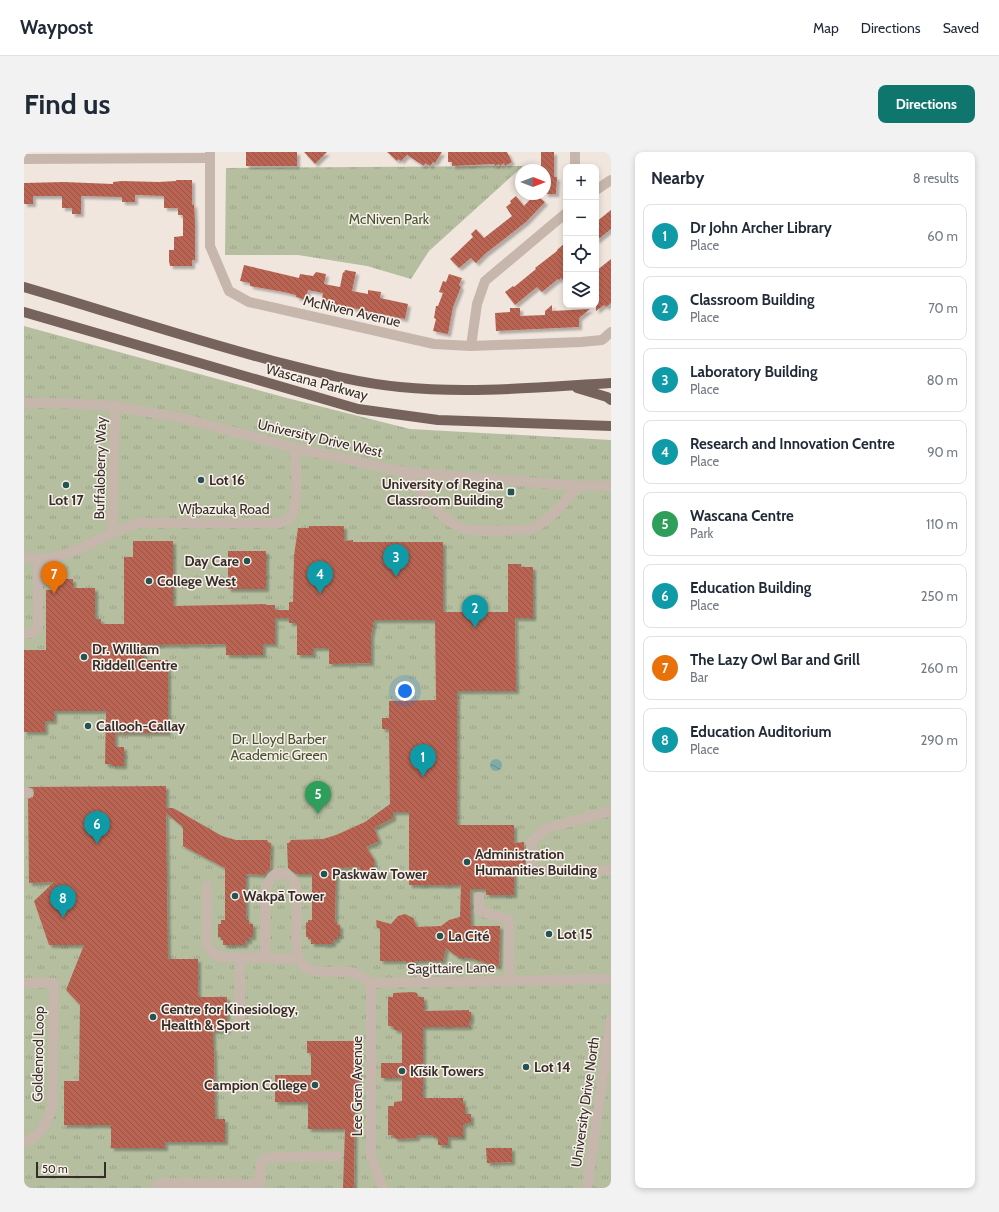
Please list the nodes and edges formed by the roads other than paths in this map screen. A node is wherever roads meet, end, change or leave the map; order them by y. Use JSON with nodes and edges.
{"nodes":[{"id":1,"x":575,"y":152,"type":"edge"},
{"id":2,"x":210,"y":155,"type":"edge"},
{"id":3,"x":24,"y":159,"type":"edge"},
{"id":4,"x":575,"y":164,"type":"edge"},
{"id":5,"x":611,"y":180,"type":"edge"},
{"id":6,"x":599,"y":188,"type":"edge"},
{"id":7,"x":563,"y":216,"type":"edge"},
{"id":8,"x":24,"y":287,"type":"edge"},
{"id":9,"x":24,"y":312,"type":"edge"},
{"id":10,"x":611,"y":332,"type":"edge"},
{"id":11,"x":472,"y":346,"type":"junction"},
{"id":12,"x":611,"y":383,"type":"edge"},
{"id":13,"x":572,"y":386,"type":"junction"},
{"id":14,"x":611,"y":400,"type":"edge"},
{"id":15,"x":24,"y":403,"type":"edge"},
{"id":16,"x":115,"y":406,"type":"junction"},
{"id":17,"x":611,"y":426,"type":"edge"},
{"id":18,"x":295,"y":448,"type":"junction"},
{"id":19,"x":405,"y":472,"type":"junction"},
{"id":20,"x":578,"y":486,"type":"junction"},
{"id":21,"x":611,"y":486,"type":"edge"},
{"id":22,"x":112,"y":533,"type":"junction"},
{"id":23,"x":24,"y":558,"type":"edge"},
{"id":24,"x":38,"y":558,"type":"junction"},
{"id":25,"x":24,"y":634,"type":"edge"},
{"id":26,"x":611,"y":811,"type":"edge"},
{"id":27,"x":611,"y":870,"type":"edge"},
{"id":28,"x":207,"y":886,"type":"dead end"},
{"id":29,"x":479,"y":897,"type":"dead end"},
{"id":30,"x":240,"y":957,"type":"junction"},
{"id":31,"x":264,"y":958,"type":"junction"},
{"id":32,"x":299,"y":959,"type":"junction"},
{"id":33,"x":611,"y":979,"type":"edge"},
{"id":34,"x":509,"y":981,"type":"junction"},
{"id":35,"x":24,"y":983,"type":"edge"},
{"id":36,"x":371,"y":983,"type":"junction"},
{"id":37,"x":240,"y":1020,"type":"dead end"},
{"id":38,"x":611,"y":1020,"type":"edge"},
{"id":39,"x":24,"y":1142,"type":"edge"},
{"id":40,"x":337,"y":1156,"type":"dead end"},
{"id":41,"x":260,"y":1186,"type":"edge"},
{"id":42,"x":382,"y":1187,"type":"dead end"},
{"id":43,"x":155,"y":1188,"type":"edge"},
{"id":44,"x":587,"y":1188,"type":"edge"}],
"edges":[{"from":1,"to":4,"type":"street"},
{"from":2,"to":3,"type":"street"},
{"from":2,"to":11,"type":"street","name":"McNiven Avenue"},
{"from":5,"to":6,"type":"street"},
{"from":7,"to":11,"type":"street"},
{"from":8,"to":13,"type":"main road","name":"Wascana Parkway"},
{"from":9,"to":17,"type":"main road","name":"Wascana Parkway"},
{"from":10,"to":11,"type":"street","name":"McNiven Avenue"},
{"from":12,"to":13,"type":"main road","name":"Wascana Parkway"},
{"from":13,"to":14,"type":"main road"},
{"from":15,"to":16,"type":"street","name":"University Drive West"},
{"from":16,"to":18,"type":"street","name":"University Drive West"},
{"from":16,"to":22,"type":"street","name":"Buffaloberry Way"},
{"from":18,"to":19,"type":"street","name":"University Drive West"},
{"from":18,"to":22,"type":"street","name":"Wį́bazuką Road"},
{"from":19,"to":20,"type":"street","name":"University Drive West"},
{"from":19,"to":20,"type":"street"},
{"from":20,"to":21,"type":"street","name":"University Drive West"},
{"from":22,"to":24,"type":"street","name":"Buffaloberry Way"},
{"from":23,"to":24,"type":"street","name":"Buffaloberry Way"},
{"from":24,"to":25,"type":"street"},
{"from":26,"to":27,"type":"street"},
{"from":28,"to":30,"type":"street"},
{"from":29,"to":34,"type":"street"},
{"from":30,"to":31,"type":"street"},
{"from":30,"to":37,"type":"street"},
{"from":31,"to":32,"type":"street"},
{"from":31,"to":32,"type":"street"},
{"from":32,"to":36,"type":"street"},
{"from":33,"to":34,"type":"street","name":"Sagittaire Lane"},
{"from":34,"to":36,"type":"street","name":"Sagittaire Lane"},
{"from":35,"to":39,"type":"street","name":"Goldenrod Loop"},
{"from":36,"to":42,"type":"street","name":"Lee Gren Avenue"},
{"from":38,"to":44,"type":"street","name":"University Drive North"},
{"from":40,"to":41,"type":"street"},
{"from":41,"to":43,"type":"street"}]}
